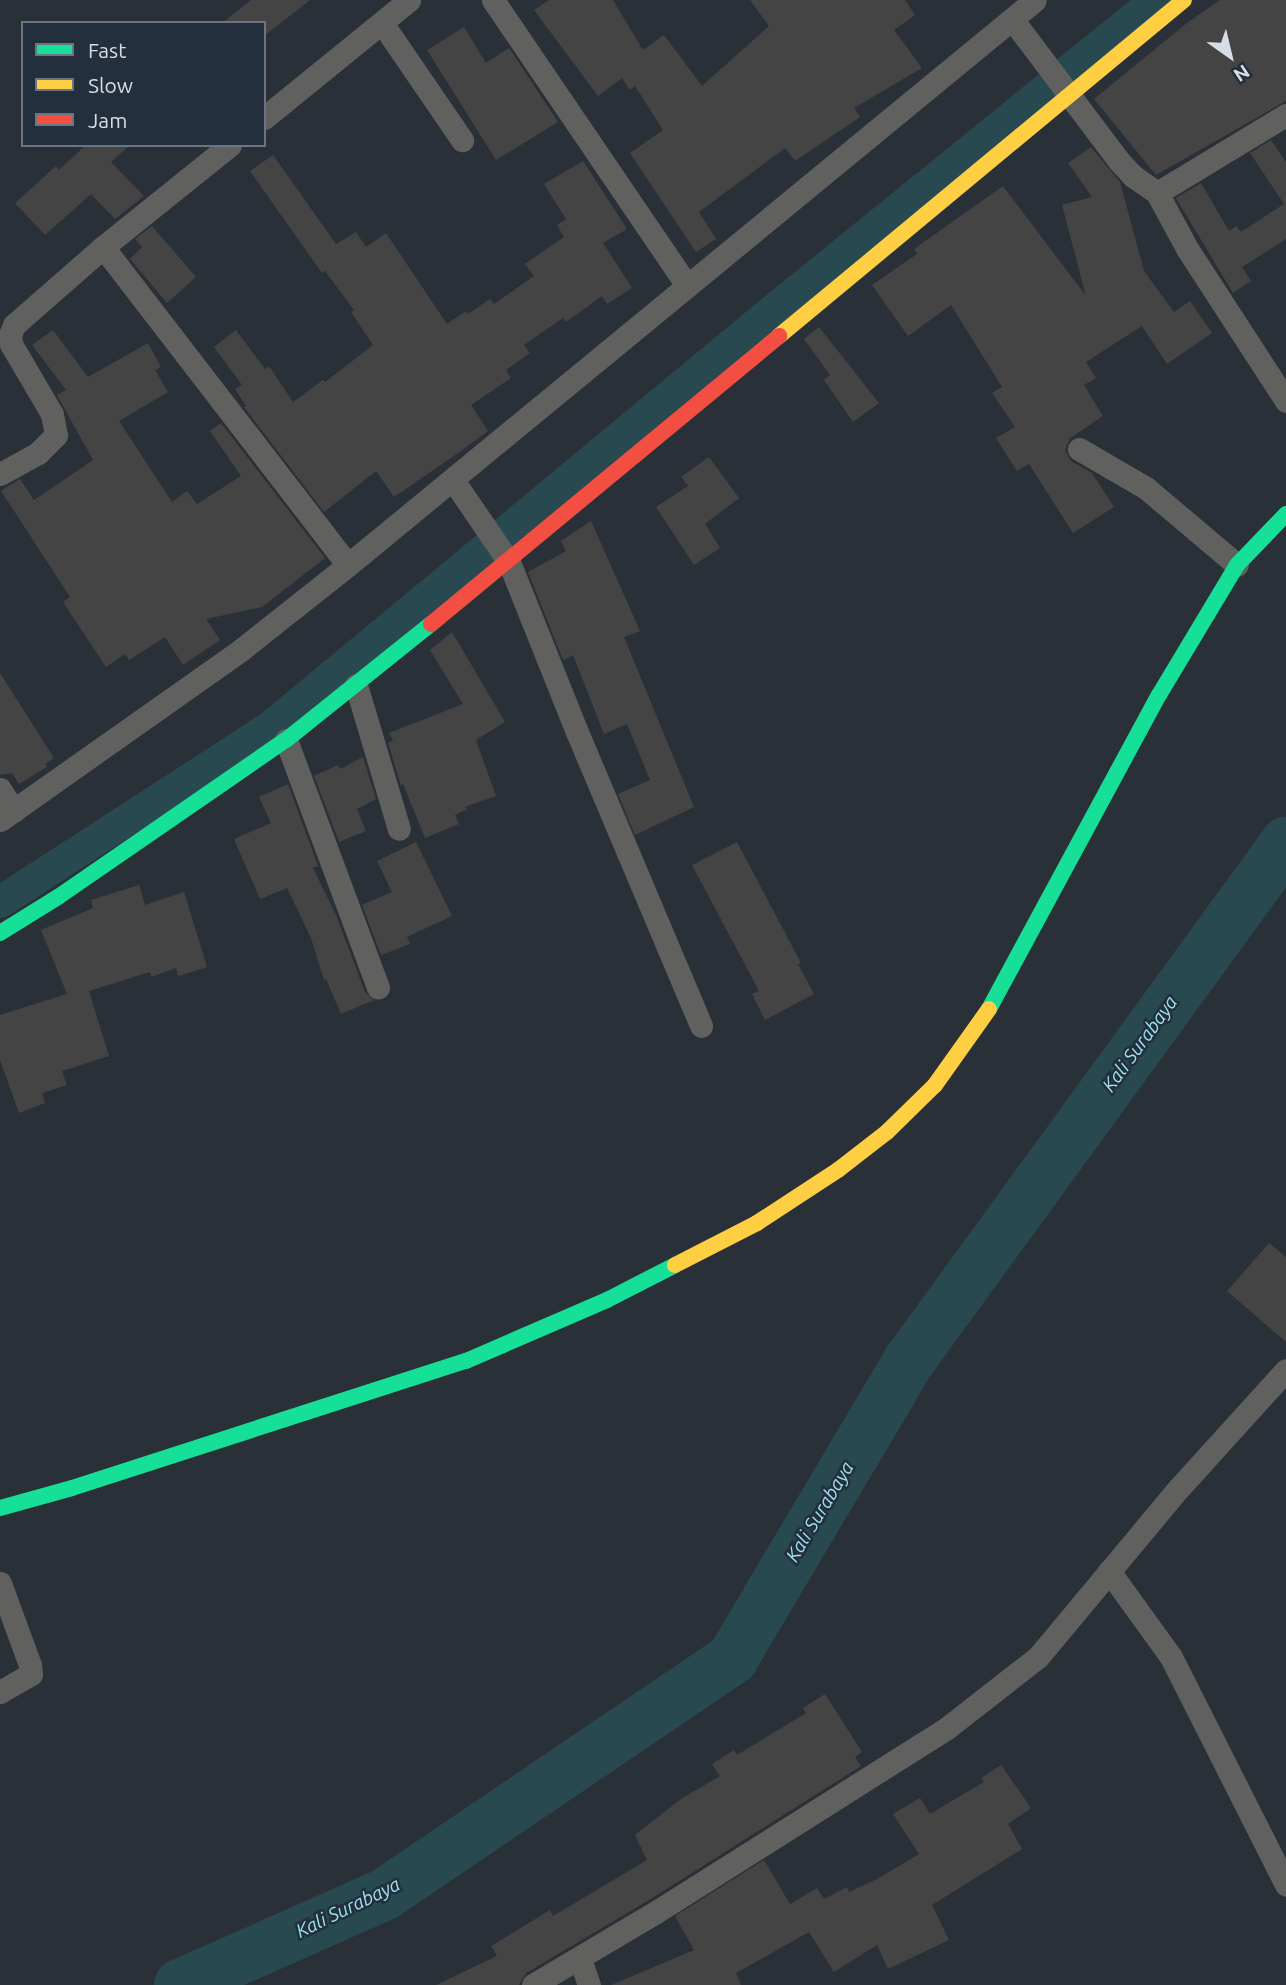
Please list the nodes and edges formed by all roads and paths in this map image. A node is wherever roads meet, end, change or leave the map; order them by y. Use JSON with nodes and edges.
{"nodes":[{"id":1,"x":409,"y":0,"type":"edge"},
{"id":2,"x":493,"y":0,"type":"edge"},
{"id":3,"x":1035,"y":0,"type":"edge"},
{"id":4,"x":1184,"y":0,"type":"edge"},
{"id":5,"x":382,"y":23,"type":"junction"},
{"id":6,"x":1018,"y":29,"type":"junction"},
{"id":7,"x":1065,"y":92,"type":"junction"},
{"id":8,"x":1286,"y":115,"type":"edge"},
{"id":9,"x":266,"y":116,"type":"edge"},
{"id":10,"x":462,"y":140,"type":"dead end"},
{"id":11,"x":228,"y":147,"type":"edge"},
{"id":12,"x":1157,"y":193,"type":"junction"},
{"id":13,"x":103,"y":247,"type":"junction"},
{"id":14,"x":687,"y":285,"type":"junction"},
{"id":15,"x":1286,"y":401,"type":"edge"},
{"id":16,"x":1079,"y":449,"type":"dead end"},
{"id":17,"x":0,"y":474,"type":"edge"},
{"id":18,"x":458,"y":488,"type":"junction"},
{"id":19,"x":1286,"y":514,"type":"edge"},
{"id":20,"x":506,"y":556,"type":"junction"},
{"id":21,"x":348,"y":565,"type":"junction"},
{"id":22,"x":1237,"y":565,"type":"junction"},
{"id":23,"x":356,"y":685,"type":"junction"},
{"id":24,"x":286,"y":740,"type":"junction"},
{"id":25,"x":0,"y":789,"type":"edge"},
{"id":26,"x":7,"y":816,"type":"edge"},
{"id":27,"x":399,"y":829,"type":"dead end"},
{"id":28,"x":0,"y":933,"type":"edge"},
{"id":29,"x":378,"y":987,"type":"dead end"},
{"id":30,"x":701,"y":1026,"type":"dead end"},
{"id":31,"x":1286,"y":1370,"type":"edge"},
{"id":32,"x":0,"y":1508,"type":"edge"},
{"id":33,"x":1109,"y":1570,"type":"junction"},
{"id":34,"x":0,"y":1583,"type":"edge"},
{"id":35,"x":0,"y":1692,"type":"edge"},
{"id":36,"x":1286,"y":1885,"type":"edge"},
{"id":37,"x":580,"y":1959,"type":"junction"},
{"id":38,"x":533,"y":1985,"type":"edge"},
{"id":39,"x":589,"y":1985,"type":"edge"}],
"edges":[{"from":1,"to":5,"type":"street"},
{"from":2,"to":14,"type":"street"},
{"from":3,"to":6,"type":"street"},
{"from":4,"to":7,"type":"street"},
{"from":5,"to":9,"type":"street"},
{"from":5,"to":10,"type":"street"},
{"from":6,"to":7,"type":"street"},
{"from":6,"to":14,"type":"street"},
{"from":7,"to":12,"type":"street"},
{"from":7,"to":20,"type":"street"},
{"from":8,"to":12,"type":"street"},
{"from":11,"to":13,"type":"street"},
{"from":12,"to":15,"type":"street"},
{"from":13,"to":17,"type":"street"},
{"from":13,"to":21,"type":"street"},
{"from":14,"to":18,"type":"street"},
{"from":16,"to":22,"type":"street"},
{"from":18,"to":20,"type":"street"},
{"from":18,"to":21,"type":"street"},
{"from":19,"to":22,"type":"street"},
{"from":20,"to":23,"type":"street"},
{"from":20,"to":30,"type":"street"},
{"from":21,"to":26,"type":"street"},
{"from":22,"to":32,"type":"street"},
{"from":23,"to":24,"type":"street"},
{"from":23,"to":27,"type":"street"},
{"from":24,"to":28,"type":"street"},
{"from":24,"to":29,"type":"street"},
{"from":25,"to":26,"type":"street"},
{"from":31,"to":33,"type":"street"},
{"from":33,"to":36,"type":"street"},
{"from":33,"to":37,"type":"street"},
{"from":34,"to":35,"type":"street"},
{"from":37,"to":38,"type":"street"},
{"from":37,"to":39,"type":"street"}]}
